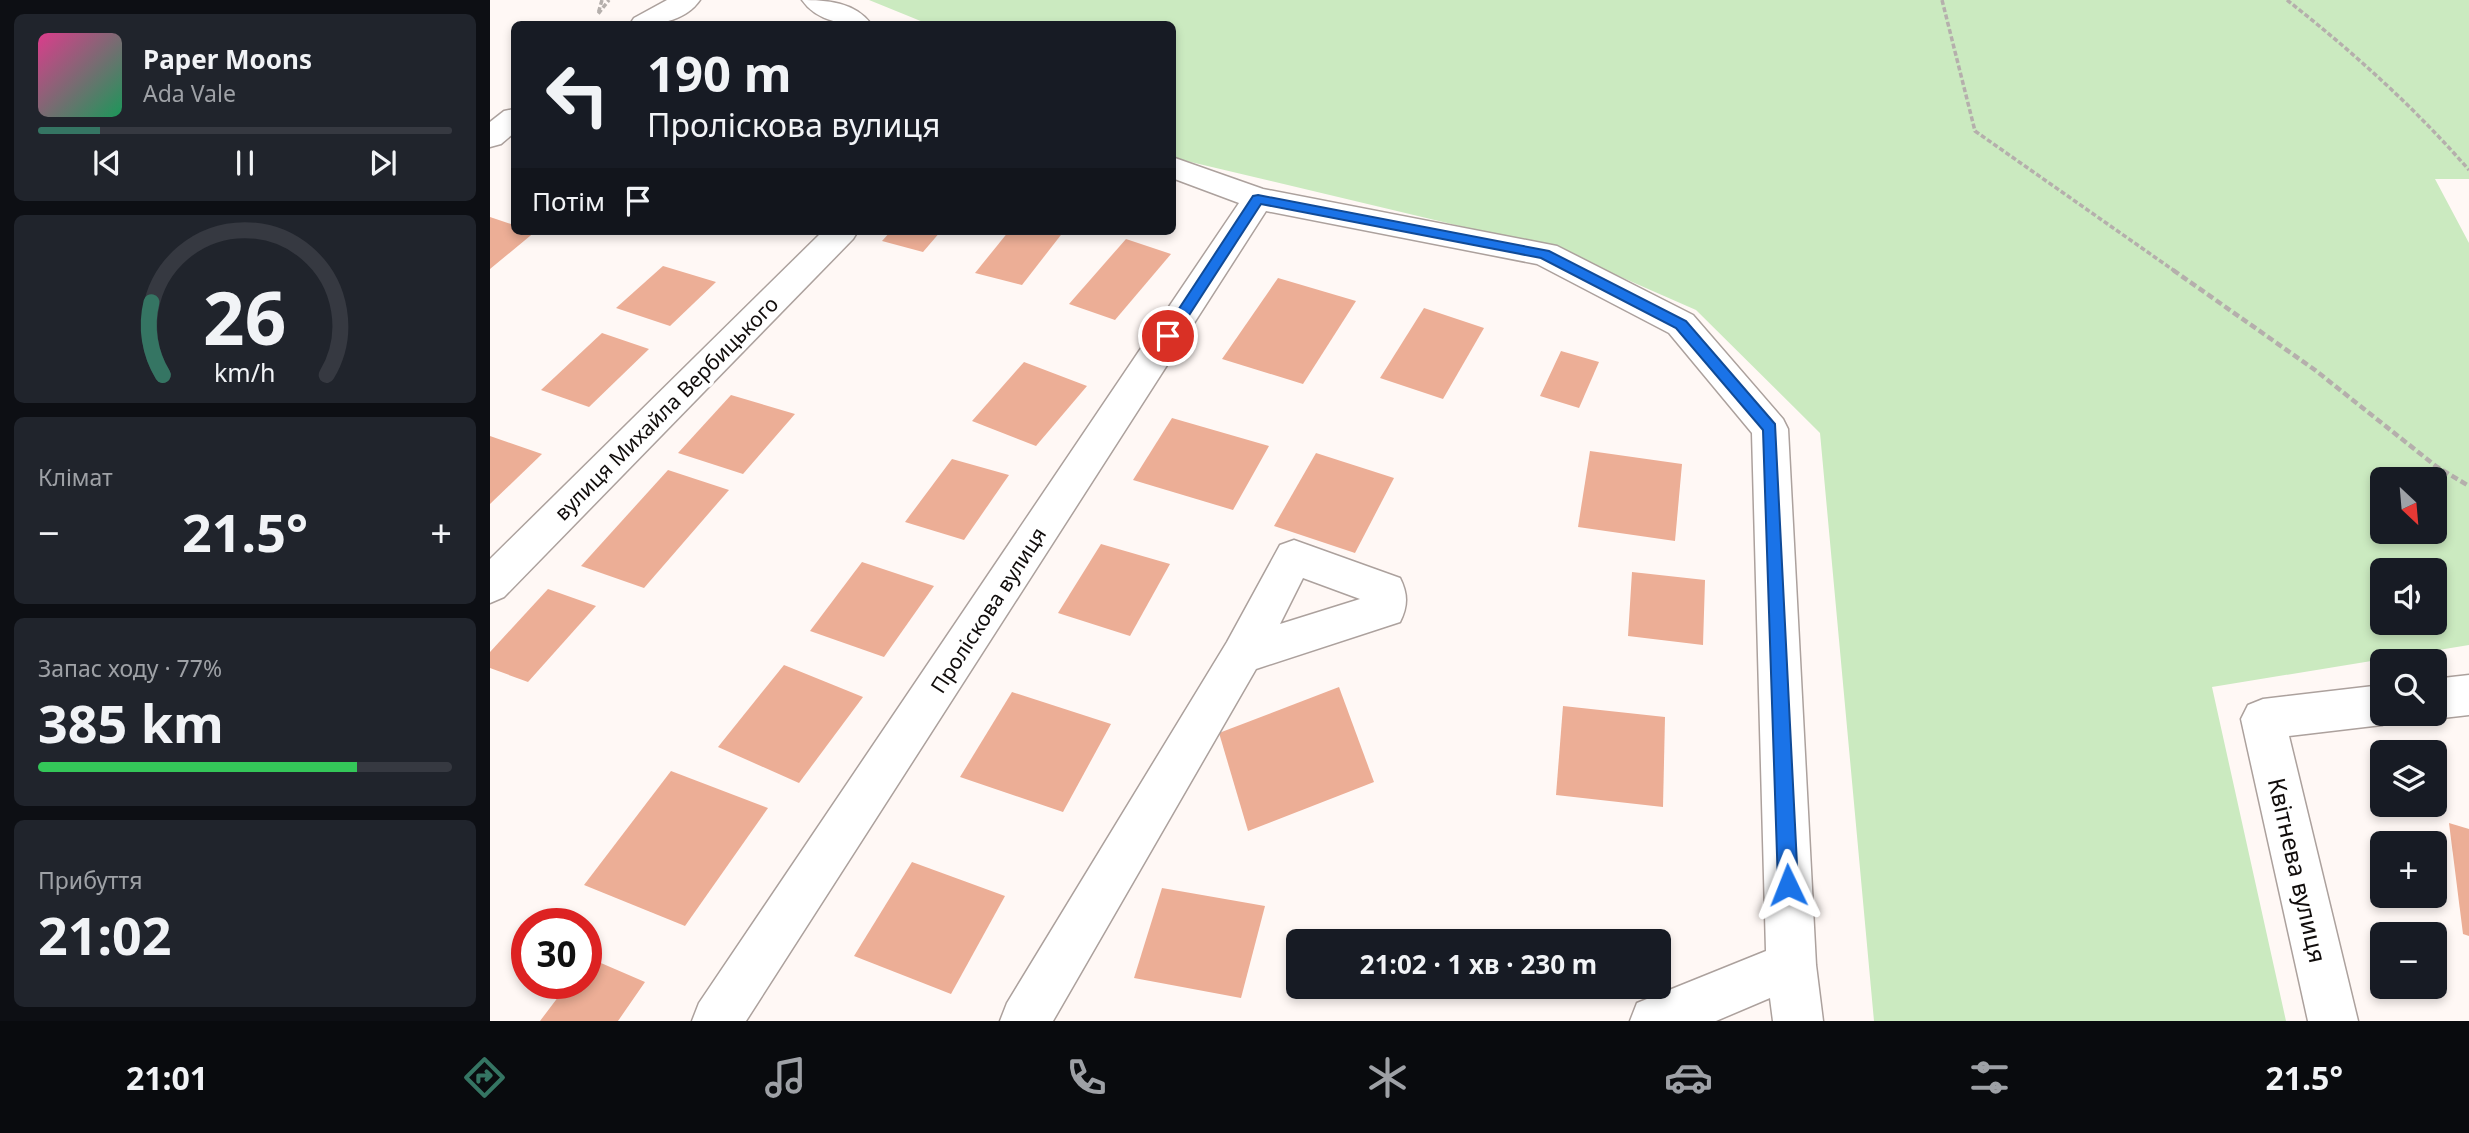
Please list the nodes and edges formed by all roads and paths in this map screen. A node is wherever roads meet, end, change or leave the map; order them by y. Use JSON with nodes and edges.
{"nodes":[{"id":1,"x":602,"y":0,"type":"edge"},
{"id":2,"x":610,"y":0,"type":"edge"},
{"id":3,"x":687,"y":0,"type":"edge"},
{"id":4,"x":815,"y":0,"type":"edge"},
{"id":5,"x":1942,"y":0,"type":"edge"},
{"id":6,"x":2287,"y":0,"type":"edge"},
{"id":7,"x":648,"y":21,"type":"edge"},
{"id":8,"x":852,"y":21,"type":"edge"},
{"id":9,"x":511,"y":120,"type":"edge"},
{"id":10,"x":490,"y":137,"type":"edge"},
{"id":11,"x":1176,"y":168,"type":"edge"},
{"id":12,"x":2469,"y":170,"type":"edge"},
{"id":13,"x":1258,"y":199,"type":"junction"},
{"id":14,"x":838,"y":235,"type":"edge"},
{"id":15,"x":2469,"y":486,"type":"edge"},
{"id":16,"x":490,"y":585,"type":"edge"},
{"id":17,"x":1242,"y":655,"type":"dead end"},
{"id":18,"x":2469,"y":695,"type":"edge"},
{"id":19,"x":2447,"y":698,"type":"edge"},
{"id":20,"x":2370,"y":706,"type":"edge"},
{"id":21,"x":1791,"y":965,"type":"junction"},
{"id":22,"x":717,"y":1021,"type":"edge"},
{"id":23,"x":1025,"y":1021,"type":"edge"},
{"id":24,"x":1655,"y":1021,"type":"edge"},
{"id":25,"x":1798,"y":1021,"type":"edge"},
{"id":26,"x":2333,"y":1021,"type":"edge"}],
"edges":[{"from":1,"to":2,"type":"path"},
{"from":3,"to":7,"type":"street"},
{"from":4,"to":8,"type":"street"},
{"from":5,"to":15,"type":"path"},
{"from":6,"to":12,"type":"path"},
{"from":9,"to":10,"type":"street"},
{"from":11,"to":13,"type":"street"},
{"from":13,"to":21,"type":"street"},
{"from":13,"to":22,"type":"street","name":"Проліскова вулиця"},
{"from":14,"to":16,"type":"street","name":"вулиця Михайла Вербицького"},
{"from":17,"to":23,"type":"street"},
{"from":18,"to":19,"type":"street"},
{"from":20,"to":26,"type":"street","name":"Квітнева вулиця"},
{"from":21,"to":24,"type":"street"},
{"from":21,"to":25,"type":"street"}]}
